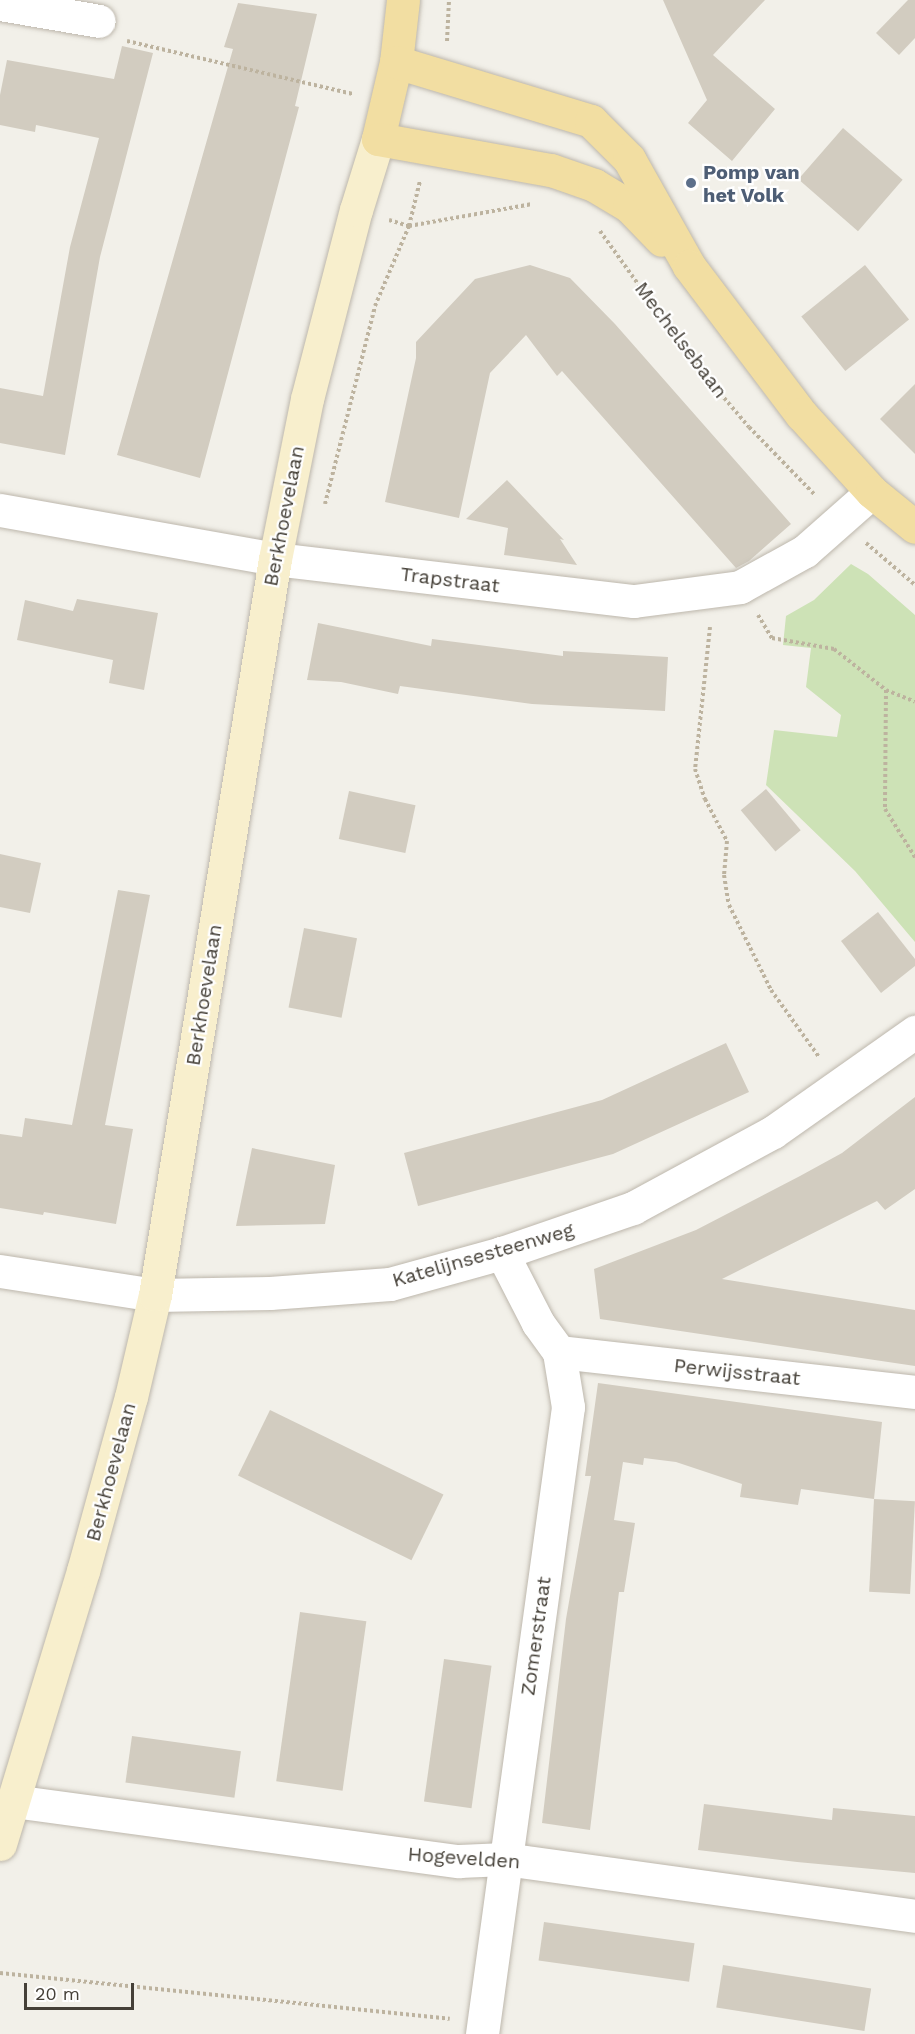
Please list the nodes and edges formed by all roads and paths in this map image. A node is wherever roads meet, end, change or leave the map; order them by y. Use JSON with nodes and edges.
{"nodes":[{"id":1,"x":403,"y":0,"type":"edge"},
{"id":2,"x":0,"y":4,"type":"edge"},
{"id":3,"x":99,"y":21,"type":"joint"},
{"id":4,"x":396,"y":62,"type":"junction"},
{"id":5,"x":353,"y":94,"type":"dead end"},
{"id":6,"x":378,"y":139,"type":"junction"},
{"id":7,"x":534,"y":204,"type":"dead end"},
{"id":8,"x":596,"y":225,"type":"dead end"},
{"id":9,"x":689,"y":266,"type":"junction"},
{"id":10,"x":872,"y":492,"type":"junction"},
{"id":11,"x":324,"y":507,"type":"dead end"},
{"id":12,"x":0,"y":510,"type":"edge"},
{"id":13,"x":840,"y":520,"type":"junction"},
{"id":14,"x":915,"y":526,"type":"edge"},
{"id":15,"x":274,"y":559,"type":"junction"},
{"id":16,"x":915,"y":585,"type":"edge"},
{"id":17,"x":727,"y":589,"type":"junction"},
{"id":18,"x":886,"y":690,"type":"junction"},
{"id":19,"x":915,"y":702,"type":"edge"},
{"id":20,"x":915,"y":857,"type":"edge"},
{"id":21,"x":915,"y":1032,"type":"edge"},
{"id":22,"x":841,"y":1087,"type":"junction"},
{"id":23,"x":502,"y":1253,"type":"junction"},
{"id":24,"x":0,"y":1271,"type":"edge"},
{"id":25,"x":155,"y":1295,"type":"junction"},
{"id":26,"x":559,"y":1352,"type":"junction"},
{"id":27,"x":915,"y":1392,"type":"edge"},
{"id":28,"x":12,"y":1801,"type":"junction"},
{"id":29,"x":0,"y":1844,"type":"edge"},
{"id":30,"x":505,"y":1859,"type":"junction"},
{"id":31,"x":915,"y":1916,"type":"edge"},
{"id":32,"x":0,"y":1973,"type":"edge"},
{"id":33,"x":483,"y":2028,"type":"edge"}],
"edges":[{"from":1,"to":4,"type":"main road"},
{"from":2,"to":3,"type":"street"},
{"from":3,"to":5,"type":"path"},
{"from":4,"to":6,"type":"main road"},
{"from":4,"to":9,"type":"main road"},
{"from":6,"to":9,"type":"main road"},
{"from":6,"to":15,"type":"main road","name":"Berkhoevelaan"},
{"from":7,"to":11,"type":"path"},
{"from":8,"to":13,"type":"path","name":"Mechelsebaan"},
{"from":9,"to":10,"type":"main road"},
{"from":10,"to":13,"type":"street","name":"Trapstraat"},
{"from":10,"to":14,"type":"main road"},
{"from":12,"to":15,"type":"street","name":"Trapstraat"},
{"from":13,"to":16,"type":"path","name":"Mechelsebaan"},
{"from":13,"to":17,"type":"street","name":"Trapstraat"},
{"from":15,"to":17,"type":"street","name":"Trapstraat"},
{"from":15,"to":25,"type":"main road","name":"Berkhoevelaan"},
{"from":17,"to":18,"type":"path"},
{"from":17,"to":22,"type":"path"},
{"from":18,"to":19,"type":"path"},
{"from":18,"to":20,"type":"path"},
{"from":21,"to":22,"type":"street","name":"Katelijnsesteenweg"},
{"from":22,"to":23,"type":"street","name":"Katelijnsesteenweg"},
{"from":23,"to":25,"type":"street","name":"Katelijnsesteenweg"},
{"from":23,"to":26,"type":"street","name":"Zomerstraat"},
{"from":24,"to":25,"type":"street","name":"Katelijnsesteenweg"},
{"from":25,"to":28,"type":"main road","name":"Berkhoevelaan"},
{"from":26,"to":27,"type":"street","name":"Perwijsstraat"},
{"from":26,"to":30,"type":"street","name":"Zomerstraat"},
{"from":28,"to":29,"type":"main road","name":"Berkhoevelaan"},
{"from":28,"to":30,"type":"street","name":"Hogevelden"},
{"from":30,"to":31,"type":"street","name":"Hogevelden"},
{"from":30,"to":33,"type":"street","name":"Zomerstraat"},
{"from":32,"to":33,"type":"path"}]}
